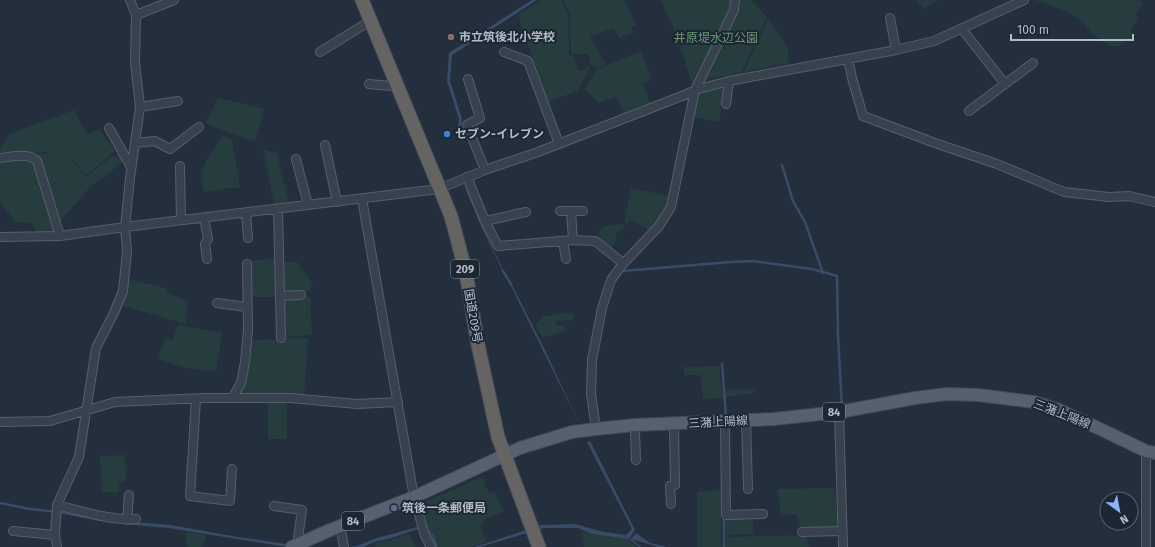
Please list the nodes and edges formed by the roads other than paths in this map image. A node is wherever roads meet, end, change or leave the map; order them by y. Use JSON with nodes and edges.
{"nodes":[{"id":1,"x":130,"y":0,"type":"edge"},
{"id":2,"x":174,"y":0,"type":"edge"},
{"id":3,"x":362,"y":0,"type":"edge"},
{"id":4,"x":735,"y":0,"type":"edge"},
{"id":5,"x":1024,"y":0,"type":"edge"},
{"id":6,"x":1010,"y":3,"type":"edge"},
{"id":7,"x":136,"y":15,"type":"junction"},
{"id":8,"x":890,"y":18,"type":"dead end"},
{"id":9,"x":370,"y":21,"type":"junction"},
{"id":10,"x":962,"y":29,"type":"junction"},
{"id":11,"x":896,"y":50,"type":"junction"},
{"id":12,"x":320,"y":52,"type":"dead end"},
{"id":13,"x":504,"y":52,"type":"dead end"},
{"id":14,"x":848,"y":59,"type":"junction"},
{"id":15,"x":1033,"y":63,"type":"dead end"},
{"id":16,"x":468,"y":79,"type":"dead end"},
{"id":17,"x":729,"y":81,"type":"junction"},
{"id":18,"x":369,"y":84,"type":"dead end"},
{"id":19,"x":1005,"y":84,"type":"junction"},
{"id":20,"x":391,"y":86,"type":"dead end"},
{"id":21,"x":695,"y":90,"type":"junction"},
{"id":22,"x":178,"y":101,"type":"dead end"},
{"id":23,"x":726,"y":104,"type":"dead end"},
{"id":24,"x":140,"y":107,"type":"junction"},
{"id":25,"x":969,"y":111,"type":"dead end"},
{"id":26,"x":199,"y":127,"type":"dead end"},
{"id":27,"x":109,"y":128,"type":"dead end"},
{"id":28,"x":135,"y":143,"type":"junction"},
{"id":29,"x":558,"y":144,"type":"junction"},
{"id":30,"x":325,"y":145,"type":"dead end"},
{"id":31,"x":0,"y":158,"type":"edge"},
{"id":32,"x":296,"y":159,"type":"dead end"},
{"id":33,"x":180,"y":166,"type":"dead end"},
{"id":34,"x":131,"y":167,"type":"junction"},
{"id":35,"x":485,"y":170,"type":"junction"},
{"id":36,"x":467,"y":178,"type":"junction"},
{"id":37,"x":439,"y":189,"type":"junction"},
{"id":38,"x":362,"y":199,"type":"junction"},
{"id":39,"x":337,"y":202,"type":"junction"},
{"id":40,"x":1155,"y":202,"type":"edge"},
{"id":41,"x":308,"y":205,"type":"junction"},
{"id":42,"x":278,"y":209,"type":"junction"},
{"id":43,"x":560,"y":211,"type":"dead end"},
{"id":44,"x":571,"y":211,"type":"junction"},
{"id":45,"x":583,"y":211,"type":"dead end"},
{"id":46,"x":246,"y":212,"type":"junction"},
{"id":47,"x":526,"y":212,"type":"dead end"},
{"id":48,"x":204,"y":218,"type":"junction"},
{"id":49,"x":181,"y":220,"type":"junction"},
{"id":50,"x":484,"y":221,"type":"junction"},
{"id":51,"x":125,"y":227,"type":"junction"},
{"id":52,"x":60,"y":236,"type":"junction"},
{"id":53,"x":0,"y":237,"type":"edge"},
{"id":54,"x":248,"y":238,"type":"dead end"},
{"id":55,"x":573,"y":240,"type":"junction"},
{"id":56,"x":563,"y":241,"type":"junction"},
{"id":57,"x":207,"y":259,"type":"dead end"},
{"id":58,"x":566,"y":259,"type":"dead end"},
{"id":59,"x":623,"y":263,"type":"junction"},
{"id":60,"x":247,"y":264,"type":"dead end"},
{"id":61,"x":301,"y":295,"type":"dead end"},
{"id":62,"x":280,"y":296,"type":"junction"},
{"id":63,"x":217,"y":303,"type":"dead end"},
{"id":64,"x":247,"y":307,"type":"junction"},
{"id":65,"x":281,"y":338,"type":"dead end"},
{"id":66,"x":232,"y":398,"type":"junction"},
{"id":67,"x":196,"y":399,"type":"junction"},
{"id":68,"x":398,"y":402,"type":"junction"},
{"id":69,"x":86,"y":410,"type":"junction"},
{"id":70,"x":839,"y":412,"type":"junction"},
{"id":71,"x":746,"y":420,"type":"junction"},
{"id":72,"x":0,"y":422,"type":"edge"},
{"id":73,"x":725,"y":422,"type":"junction"},
{"id":74,"x":674,"y":424,"type":"junction"},
{"id":75,"x":596,"y":429,"type":"junction"},
{"id":76,"x":635,"y":432,"type":"dead end"},
{"id":77,"x":1150,"y":452,"type":"edge"},
{"id":78,"x":505,"y":455,"type":"junction"},
{"id":79,"x":636,"y":460,"type":"dead end"},
{"id":80,"x":232,"y":469,"type":"dead end"},
{"id":81,"x":748,"y":489,"type":"dead end"},
{"id":82,"x":129,"y":495,"type":"dead end"},
{"id":83,"x":414,"y":497,"type":"junction"},
{"id":84,"x":671,"y":504,"type":"dead end"},
{"id":85,"x":57,"y":505,"type":"junction"},
{"id":86,"x":274,"y":506,"type":"dead end"},
{"id":87,"x":763,"y":514,"type":"dead end"},
{"id":88,"x":136,"y":519,"type":"dead end"},
{"id":89,"x":127,"y":520,"type":"junction"},
{"id":90,"x":340,"y":526,"type":"junction"},
{"id":91,"x":842,"y":530,"type":"junction"},
{"id":92,"x":13,"y":531,"type":"dead end"},
{"id":93,"x":802,"y":532,"type":"dead end"},
{"id":94,"x":55,"y":535,"type":"junction"},
{"id":95,"x":295,"y":546,"type":"edge"},
{"id":96,"x":57,"y":547,"type":"edge"},
{"id":97,"x":344,"y":547,"type":"edge"},
{"id":98,"x":431,"y":547,"type":"edge"},
{"id":99,"x":539,"y":547,"type":"edge"},
{"id":100,"x":843,"y":547,"type":"edge"},
{"id":101,"x":1146,"y":547,"type":"edge"}],
"edges":[{"from":1,"to":7,"type":"street"},
{"from":2,"to":7,"type":"street"},
{"from":3,"to":9,"type":"highway","name":"国道209号","number":"209"},
{"from":4,"to":21,"type":"street"},
{"from":5,"to":6,"type":"street"},
{"from":6,"to":10,"type":"street"},
{"from":7,"to":24,"type":"street"},
{"from":8,"to":11,"type":"street"},
{"from":9,"to":12,"type":"street"},
{"from":9,"to":37,"type":"highway","name":"国道209号","number":"209"},
{"from":10,"to":11,"type":"street"},
{"from":10,"to":19,"type":"street"},
{"from":11,"to":14,"type":"street"},
{"from":13,"to":29,"type":"street"},
{"from":14,"to":17,"type":"street"},
{"from":14,"to":40,"type":"street"},
{"from":15,"to":19,"type":"street"},
{"from":16,"to":35,"type":"street"},
{"from":17,"to":21,"type":"street"},
{"from":17,"to":23,"type":"street"},
{"from":18,"to":20,"type":"street"},
{"from":19,"to":25,"type":"street"},
{"from":21,"to":29,"type":"street"},
{"from":21,"to":59,"type":"street"},
{"from":22,"to":24,"type":"street"},
{"from":24,"to":28,"type":"street"},
{"from":26,"to":28,"type":"street"},
{"from":27,"to":34,"type":"street"},
{"from":28,"to":34,"type":"street"},
{"from":29,"to":35,"type":"street"},
{"from":30,"to":39,"type":"street"},
{"from":31,"to":52,"type":"street"},
{"from":32,"to":41,"type":"street"},
{"from":33,"to":49,"type":"street"},
{"from":34,"to":51,"type":"street"},
{"from":35,"to":36,"type":"street"},
{"from":36,"to":37,"type":"street"},
{"from":36,"to":50,"type":"street"},
{"from":37,"to":38,"type":"street"},
{"from":37,"to":78,"type":"highway","name":"国道209号","number":"209"},
{"from":38,"to":39,"type":"street"},
{"from":38,"to":68,"type":"street"},
{"from":39,"to":41,"type":"street"},
{"from":41,"to":42,"type":"street"},
{"from":42,"to":46,"type":"street"},
{"from":42,"to":62,"type":"street"},
{"from":43,"to":44,"type":"street"},
{"from":44,"to":45,"type":"street"},
{"from":44,"to":55,"type":"street"},
{"from":46,"to":48,"type":"street"},
{"from":46,"to":54,"type":"street"},
{"from":47,"to":50,"type":"street"},
{"from":48,"to":49,"type":"street"},
{"from":48,"to":57,"type":"street"},
{"from":49,"to":51,"type":"street"},
{"from":50,"to":56,"type":"street"},
{"from":51,"to":52,"type":"street"},
{"from":51,"to":69,"type":"street"},
{"from":52,"to":53,"type":"street"},
{"from":55,"to":56,"type":"street"},
{"from":55,"to":59,"type":"street"},
{"from":56,"to":58,"type":"street"},
{"from":59,"to":75,"type":"street"},
{"from":60,"to":64,"type":"street"},
{"from":61,"to":62,"type":"street"},
{"from":62,"to":65,"type":"street"},
{"from":63,"to":64,"type":"street"},
{"from":64,"to":66,"type":"street"},
{"from":66,"to":67,"type":"street"},
{"from":66,"to":68,"type":"street"},
{"from":67,"to":69,"type":"street"},
{"from":67,"to":80,"type":"street"},
{"from":68,"to":83,"type":"street"},
{"from":69,"to":72,"type":"street"},
{"from":69,"to":85,"type":"street"},
{"from":70,"to":71,"type":"main road","name":"三潴上陽線","number":"84"},
{"from":70,"to":77,"type":"main road","name":"三潴上陽線","number":"84"},
{"from":70,"to":91,"type":"street"},
{"from":71,"to":73,"type":"main road","name":"三潴上陽線","number":"84"},
{"from":71,"to":81,"type":"street"},
{"from":73,"to":74,"type":"main road","name":"三潴上陽線","number":"84"},
{"from":73,"to":87,"type":"street"},
{"from":74,"to":75,"type":"main road","name":"三潴上陽線","number":"84"},
{"from":74,"to":84,"type":"street"},
{"from":75,"to":78,"type":"main road","name":"三潴上陽線","number":"84"},
{"from":76,"to":79,"type":"street"},
{"from":77,"to":101,"type":"street"},
{"from":78,"to":83,"type":"main road","name":"三潴上陽線","number":"84"},
{"from":78,"to":99,"type":"highway","name":"国道209号","number":"209"},
{"from":82,"to":89,"type":"street"},
{"from":83,"to":90,"type":"main road","name":"三潴上陽線","number":"84"},
{"from":83,"to":98,"type":"street"},
{"from":85,"to":89,"type":"street"},
{"from":85,"to":94,"type":"street"},
{"from":86,"to":95,"type":"street"},
{"from":88,"to":89,"type":"street"},
{"from":90,"to":95,"type":"main road","name":"三潴上陽線","number":"84"},
{"from":90,"to":97,"type":"street"},
{"from":91,"to":93,"type":"street"},
{"from":91,"to":100,"type":"street"},
{"from":92,"to":94,"type":"street"},
{"from":94,"to":96,"type":"street"}]}
